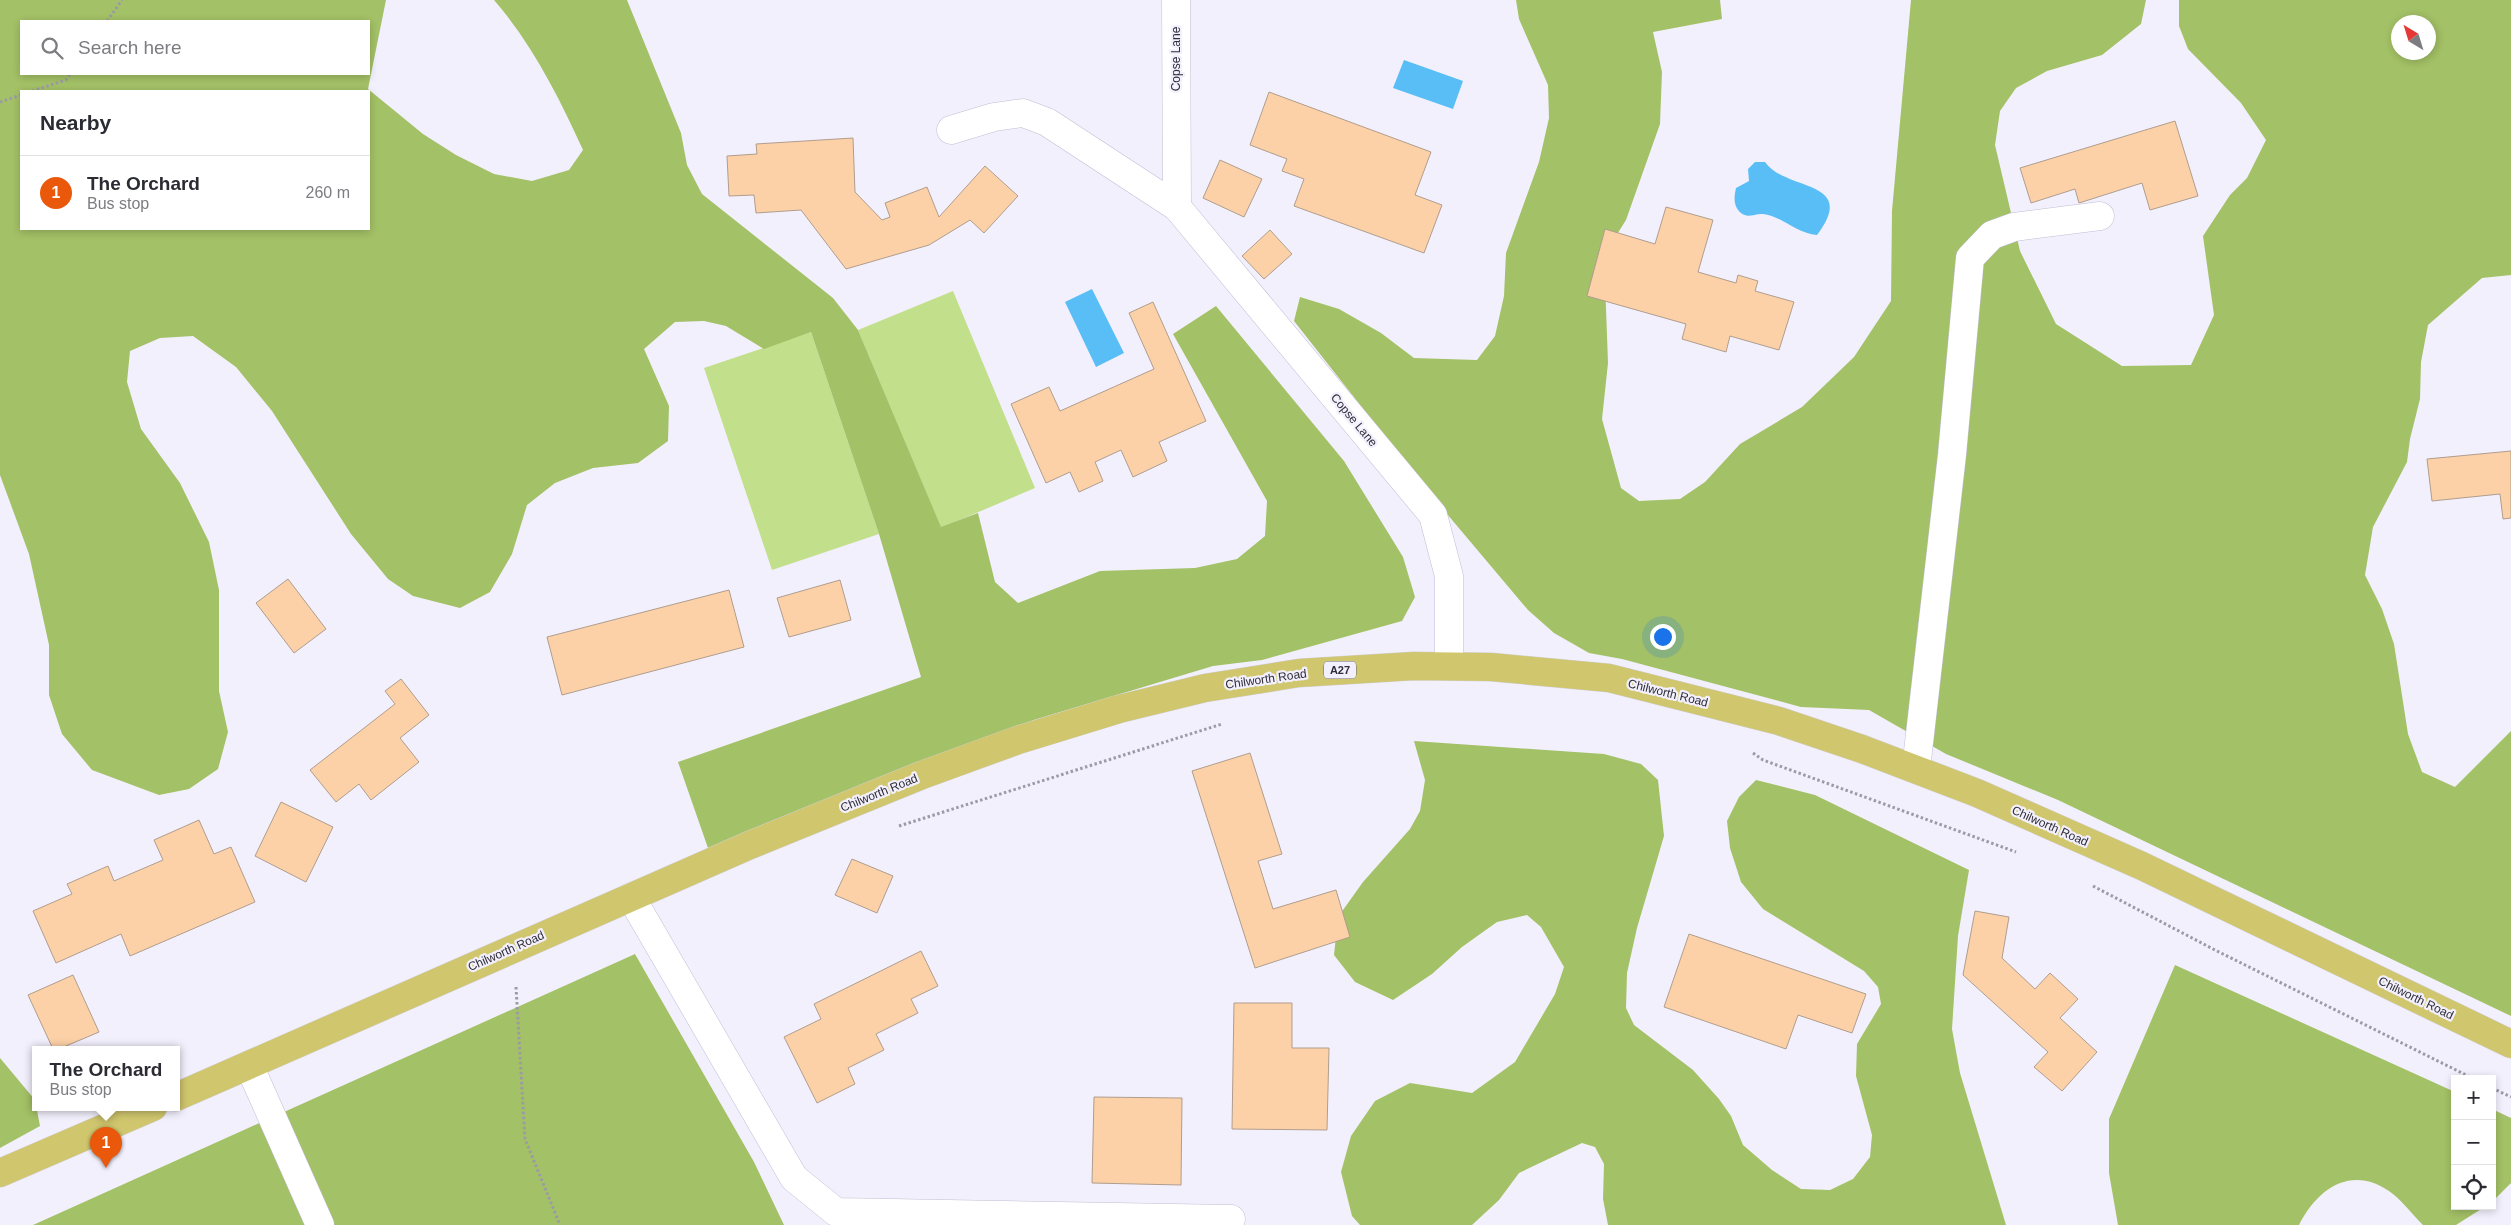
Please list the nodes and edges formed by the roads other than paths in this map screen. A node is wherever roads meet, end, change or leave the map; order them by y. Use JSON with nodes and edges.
{"nodes":[{"id":1,"x":1176,"y":0,"type":"edge"},
{"id":2,"x":951,"y":130,"type":"dead end"},
{"id":3,"x":1177,"y":207,"type":"junction"},
{"id":4,"x":2100,"y":216,"type":"dead end"},
{"id":5,"x":1449,"y":666,"type":"junction"},
{"id":6,"x":1916,"y":769,"type":"junction"},
{"id":7,"x":631,"y":897,"type":"junction"},
{"id":8,"x":2511,"y":1044,"type":"edge"},
{"id":9,"x":249,"y":1065,"type":"junction"},
{"id":10,"x":180,"y":1095,"type":"edge"},
{"id":11,"x":144,"y":1111,"type":"edge"},
{"id":12,"x":0,"y":1173,"type":"edge"},
{"id":13,"x":1231,"y":1219,"type":"dead end"},
{"id":14,"x":320,"y":1225,"type":"edge"}],
"edges":[{"from":1,"to":3,"type":"street","name":"Copse Lane"},
{"from":2,"to":3,"type":"street","name":"Copse Lane"},
{"from":3,"to":5,"type":"street","name":"Copse Lane"},
{"from":4,"to":6,"type":"street"},
{"from":5,"to":6,"type":"main road","name":"Chilworth Road","number":"A27"},
{"from":5,"to":7,"type":"main road","name":"Chilworth Road","number":"A27"},
{"from":6,"to":8,"type":"main road","name":"Chilworth Road","number":"A27"},
{"from":7,"to":9,"type":"main road","name":"Chilworth Road","number":"A27"},
{"from":7,"to":13,"type":"street"},
{"from":9,"to":10,"type":"main road","name":"Chilworth Road","number":"A27"},
{"from":9,"to":14,"type":"street"},
{"from":11,"to":12,"type":"main road"}]}
